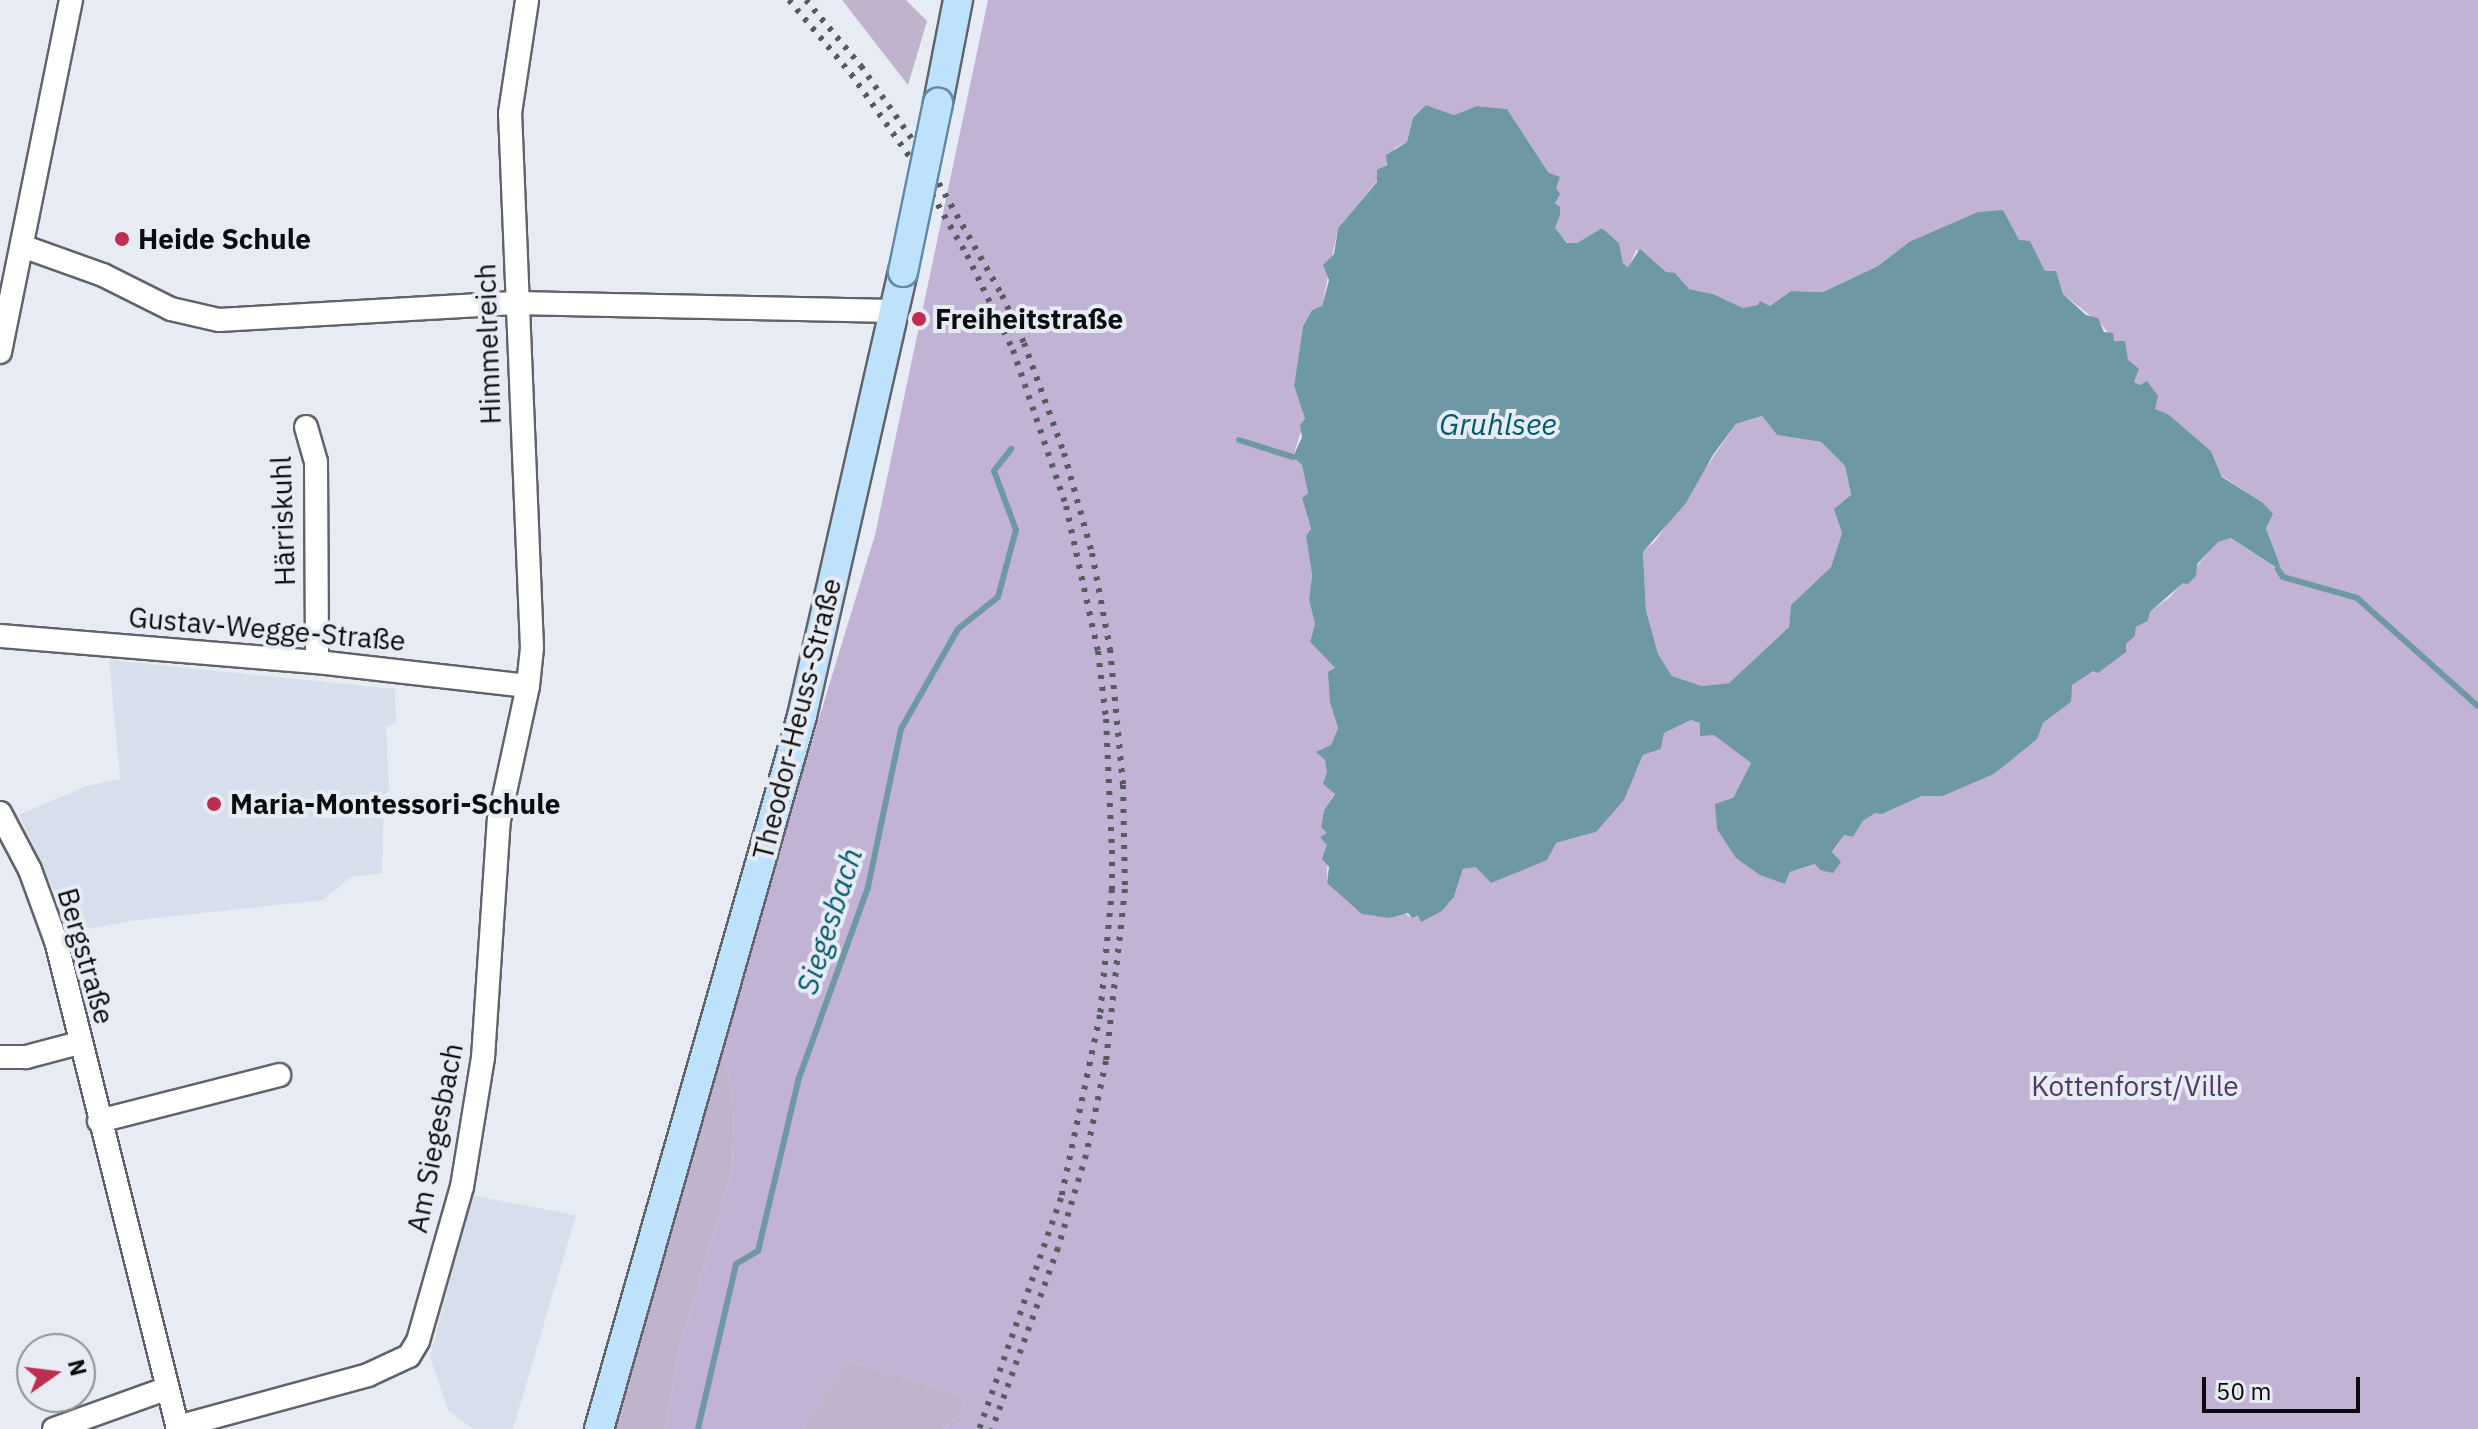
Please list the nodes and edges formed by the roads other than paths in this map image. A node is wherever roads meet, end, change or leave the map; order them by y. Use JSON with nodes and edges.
{"nodes":[{"id":1,"x":71,"y":0,"type":"edge"},
{"id":2,"x":527,"y":0,"type":"edge"},
{"id":3,"x":958,"y":0,"type":"edge"},
{"id":4,"x":22,"y":246,"type":"junction"},
{"id":5,"x":515,"y":303,"type":"junction"},
{"id":6,"x":893,"y":311,"type":"junction"},
{"id":7,"x":0,"y":352,"type":"edge"},
{"id":8,"x":306,"y":427,"type":"dead end"},
{"id":9,"x":0,"y":636,"type":"edge"},
{"id":10,"x":317,"y":662,"type":"junction"},
{"id":11,"x":528,"y":686,"type":"junction"},
{"id":12,"x":0,"y":813,"type":"edge"},
{"id":13,"x":79,"y":1043,"type":"junction"},
{"id":14,"x":0,"y":1057,"type":"edge"},
{"id":15,"x":279,"y":1075,"type":"dead end"},
{"id":16,"x":99,"y":1121,"type":"junction"},
{"id":17,"x":165,"y":1389,"type":"junction"},
{"id":18,"x":177,"y":1428,"type":"edge"},
{"id":19,"x":54,"y":1429,"type":"edge"},
{"id":20,"x":599,"y":1429,"type":"edge"}],
"edges":[{"from":1,"to":4,"type":"street"},
{"from":2,"to":5,"type":"street","name":"Himmelreich"},
{"from":3,"to":6,"type":"main road","name":"Theodor-Heuss-Straße","bridge":true},
{"from":4,"to":5,"type":"street"},
{"from":4,"to":7,"type":"street"},
{"from":5,"to":6,"type":"street"},
{"from":5,"to":11,"type":"street","name":"Himmelreich"},
{"from":6,"to":20,"type":"main road","name":"Theodor-Heuss-Straße"},
{"from":8,"to":10,"type":"street","name":"Härriskuhl"},
{"from":9,"to":10,"type":"street","name":"Gustav-Wegge-Straße"},
{"from":10,"to":11,"type":"street","name":"Gustav-Wegge-Straße"},
{"from":11,"to":18,"type":"street","name":"Am Siegesbach"},
{"from":12,"to":13,"type":"street","name":"Bergstraße"},
{"from":13,"to":14,"type":"street"},
{"from":13,"to":16,"type":"street","name":"Bergstraße"},
{"from":15,"to":16,"type":"street"},
{"from":16,"to":17,"type":"street","name":"Bergstraße"},
{"from":17,"to":18,"type":"street","name":"Bergstraße"},
{"from":17,"to":19,"type":"street"}]}
